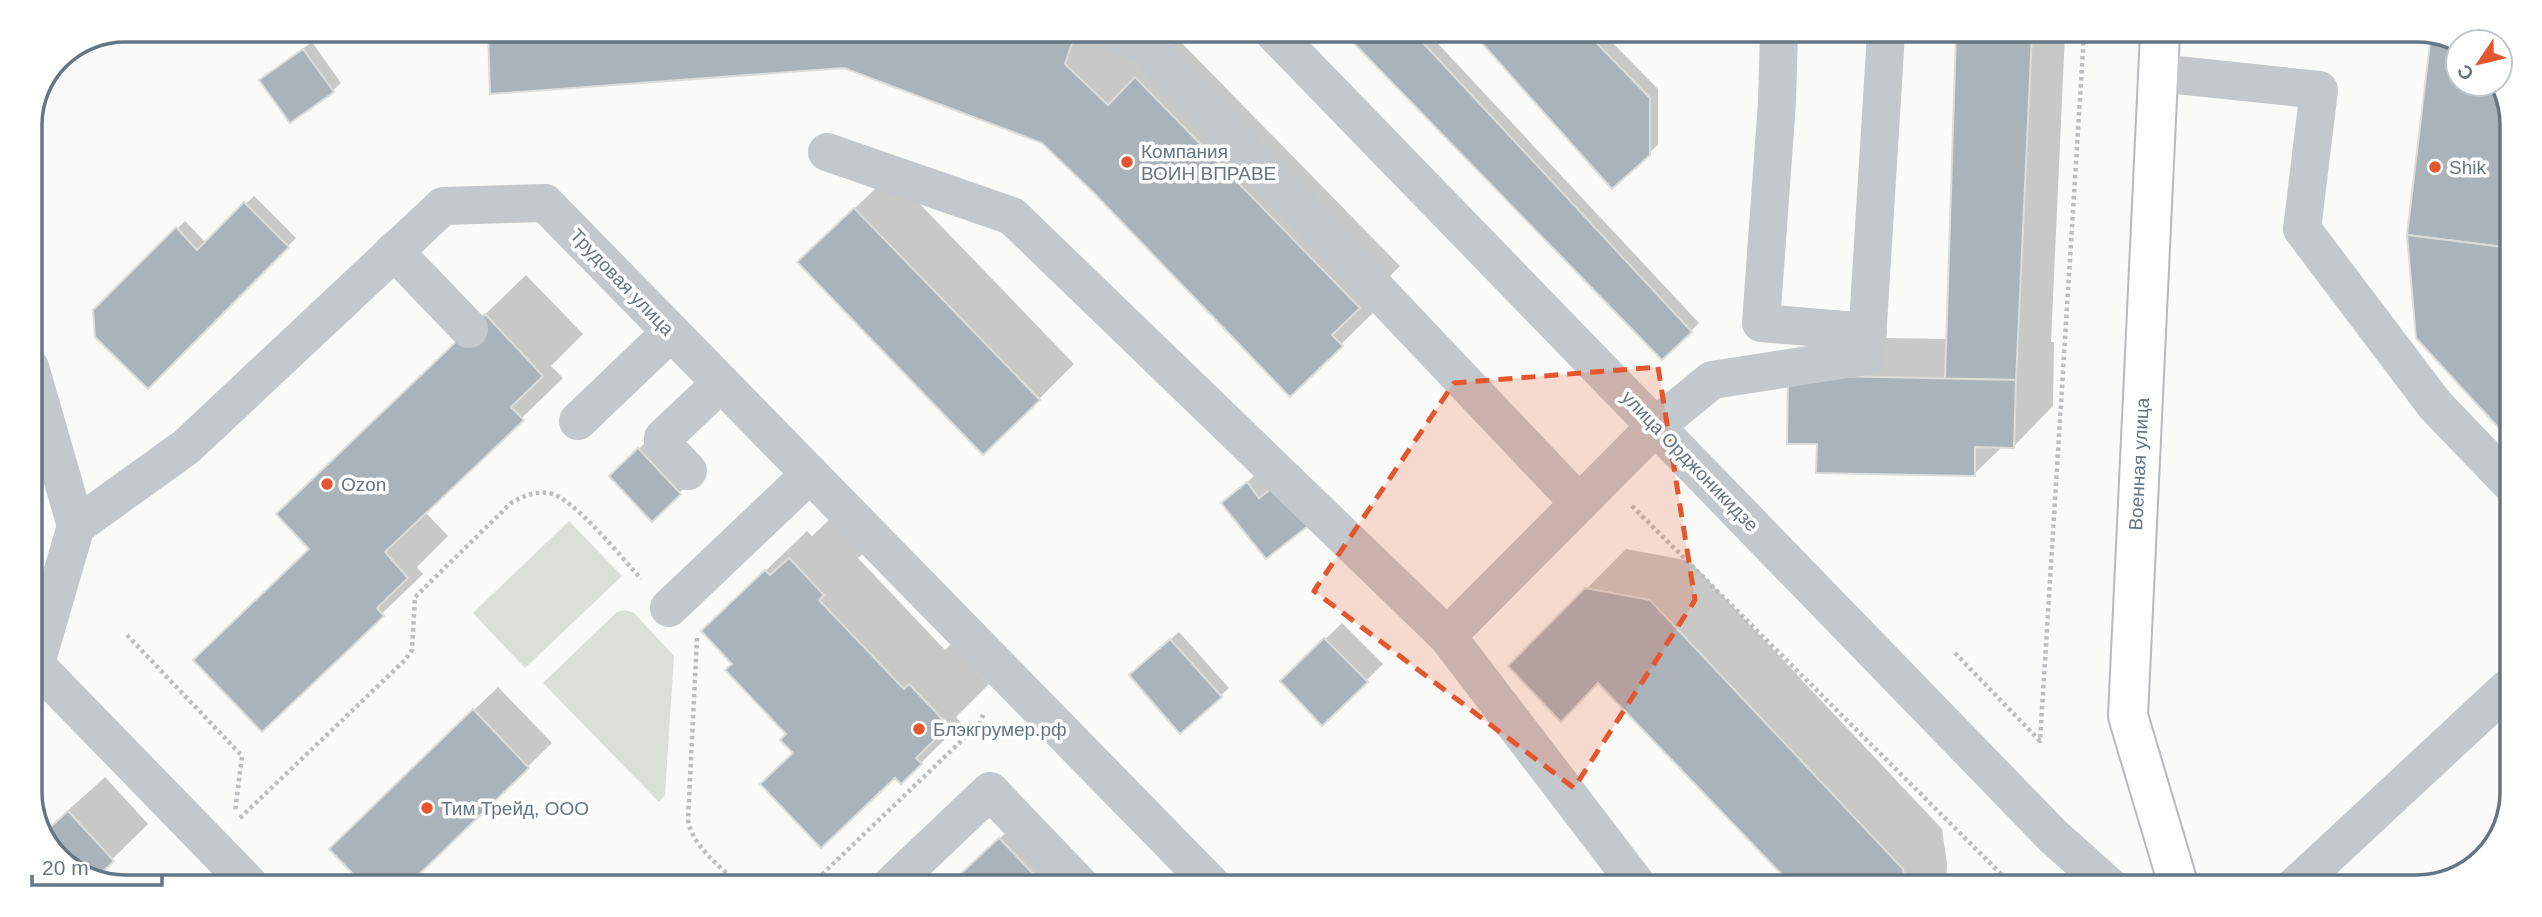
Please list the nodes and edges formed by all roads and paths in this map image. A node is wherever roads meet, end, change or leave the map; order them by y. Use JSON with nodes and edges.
{"nodes":[{"id":1,"x":1138,"y":42,"type":"edge"},
{"id":2,"x":1283,"y":42,"type":"edge"},
{"id":3,"x":1779,"y":42,"type":"edge"},
{"id":4,"x":1885,"y":42,"type":"edge"},
{"id":5,"x":2084,"y":42,"type":"edge"},
{"id":6,"x":2160,"y":42,"type":"edge"},
{"id":7,"x":2158,"y":73,"type":"junction"},
{"id":8,"x":827,"y":152,"type":"dead end"},
{"id":9,"x":394,"y":251,"type":"junction"},
{"id":10,"x":469,"y":329,"type":"dead end"},
{"id":11,"x":671,"y":332,"type":"junction"},
{"id":12,"x":1867,"y":332,"type":"junction"},
{"id":13,"x":721,"y":383,"type":"junction"},
{"id":14,"x":42,"y":408,"type":"edge"},
{"id":15,"x":578,"y":421,"type":"dead end"},
{"id":16,"x":1656,"y":426,"type":"junction"},
{"id":17,"x":688,"y":471,"type":"dead end"},
{"id":18,"x":2500,"y":472,"type":"edge"},
{"id":19,"x":810,"y":474,"type":"junction"},
{"id":20,"x":1591,"y":491,"type":"junction"},
{"id":21,"x":76,"y":526,"type":"junction"},
{"id":22,"x":669,"y":608,"type":"joint"},
{"id":23,"x":706,"y":628,"type":"dead end"},
{"id":24,"x":42,"y":633,"type":"edge"},
{"id":25,"x":127,"y":635,"type":"dead end"},
{"id":26,"x":1447,"y":636,"type":"junction"},
{"id":27,"x":1955,"y":653,"type":"dead end"},
{"id":28,"x":42,"y":670,"type":"edge"},
{"id":29,"x":2500,"y":695,"type":"edge"},
{"id":30,"x":985,"y":711,"type":"dead end"},
{"id":31,"x":240,"y":875,"type":"edge"},
{"id":32,"x":729,"y":875,"type":"edge"},
{"id":33,"x":821,"y":875,"type":"edge"},
{"id":34,"x":901,"y":875,"type":"edge"},
{"id":35,"x":1070,"y":875,"type":"edge"},
{"id":36,"x":1202,"y":875,"type":"edge"},
{"id":37,"x":1630,"y":875,"type":"edge"},
{"id":38,"x":2000,"y":875,"type":"edge"},
{"id":39,"x":2097,"y":875,"type":"edge"},
{"id":40,"x":2175,"y":875,"type":"edge"},
{"id":41,"x":2307,"y":875,"type":"edge"}],
"edges":[{"from":1,"to":20,"type":"street"},
{"from":2,"to":16,"type":"street","name":"улица Орджоникидзе"},
{"from":3,"to":12,"type":"street"},
{"from":4,"to":12,"type":"street"},
{"from":5,"to":27,"type":"path"},
{"from":6,"to":7,"type":"main road","name":"Военная улица"},
{"from":7,"to":18,"type":"street"},
{"from":7,"to":40,"type":"main road","name":"Военная улица"},
{"from":8,"to":26,"type":"street"},
{"from":9,"to":10,"type":"street"},
{"from":9,"to":11,"type":"street","name":"Трудовая улица"},
{"from":9,"to":21,"type":"street","name":"Трудовая улица"},
{"from":11,"to":13,"type":"street","name":"Трудовая улица"},
{"from":11,"to":15,"type":"street"},
{"from":12,"to":16,"type":"street"},
{"from":13,"to":17,"type":"street"},
{"from":13,"to":19,"type":"street","name":"Трудовая улица"},
{"from":14,"to":21,"type":"street"},
{"from":16,"to":20,"type":"street"},
{"from":16,"to":39,"type":"street","name":"улица Орджоникидзе"},
{"from":19,"to":22,"type":"street"},
{"from":19,"to":36,"type":"street","name":"Трудовая улица"},
{"from":20,"to":26,"type":"street"},
{"from":20,"to":38,"type":"path"},
{"from":21,"to":24,"type":"street"},
{"from":22,"to":25,"type":"path"},
{"from":23,"to":32,"type":"path"},
{"from":26,"to":37,"type":"street"},
{"from":28,"to":31,"type":"street"},
{"from":29,"to":41,"type":"street"},
{"from":30,"to":33,"type":"path"},
{"from":34,"to":35,"type":"street"}]}
